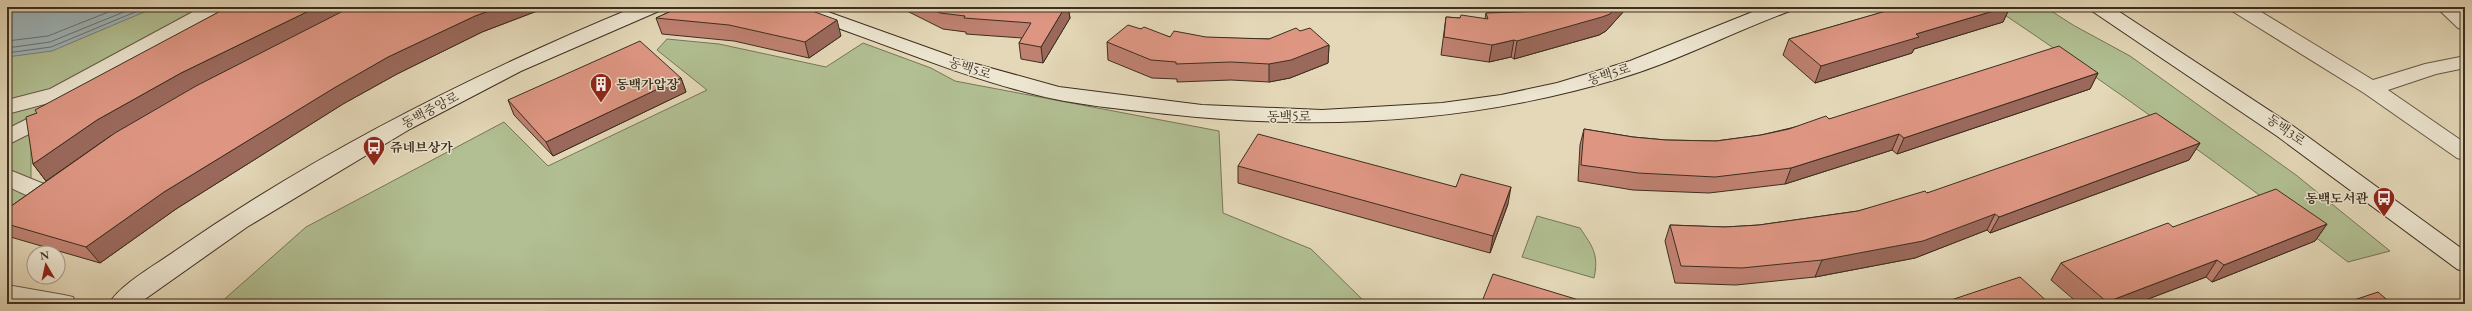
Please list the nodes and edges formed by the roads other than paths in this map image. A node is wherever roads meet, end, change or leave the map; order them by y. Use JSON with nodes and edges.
{"nodes":[{"id":1,"x":216,"y":7,"type":"edge"},
{"id":2,"x":652,"y":7,"type":"edge"},
{"id":3,"x":794,"y":7,"type":"edge"},
{"id":4,"x":1783,"y":7,"type":"edge"},
{"id":5,"x":2099,"y":7,"type":"edge"},
{"id":6,"x":2446,"y":7,"type":"edge"},
{"id":7,"x":2244,"y":8,"type":"edge"},
{"id":8,"x":235,"y":14,"type":"edge"},
{"id":9,"x":2465,"y":24,"type":"edge"},
{"id":10,"x":2465,"y":62,"type":"edge"},
{"id":11,"x":2371,"y":88,"type":"junction"},
{"id":12,"x":7,"y":107,"type":"edge"},
{"id":13,"x":7,"y":138,"type":"edge"},
{"id":14,"x":2465,"y":153,"type":"edge"},
{"id":15,"x":79,"y":171,"type":"edge"},
{"id":16,"x":7,"y":177,"type":"edge"},
{"id":17,"x":46,"y":194,"type":"junction"},
{"id":18,"x":24,"y":210,"type":"edge"},
{"id":19,"x":2465,"y":263,"type":"edge"},
{"id":20,"x":7,"y":294,"type":"edge"},
{"id":21,"x":64,"y":304,"type":"edge"},
{"id":22,"x":122,"y":304,"type":"edge"}],
"edges":[{"from":1,"to":12,"type":"street"},
{"from":2,"to":22,"type":"street","name":"동백중앙로"},
{"from":3,"to":4,"type":"street","name":"동백5로"},
{"from":5,"to":19,"type":"street","name":"동백3로"},
{"from":6,"to":9,"type":"street"},
{"from":7,"to":11,"type":"street"},
{"from":8,"to":13,"type":"street"},
{"from":10,"to":11,"type":"street"},
{"from":11,"to":14,"type":"street"},
{"from":15,"to":17,"type":"street"},
{"from":16,"to":17,"type":"street"},
{"from":17,"to":18,"type":"street"},
{"from":20,"to":21,"type":"street"}]}
